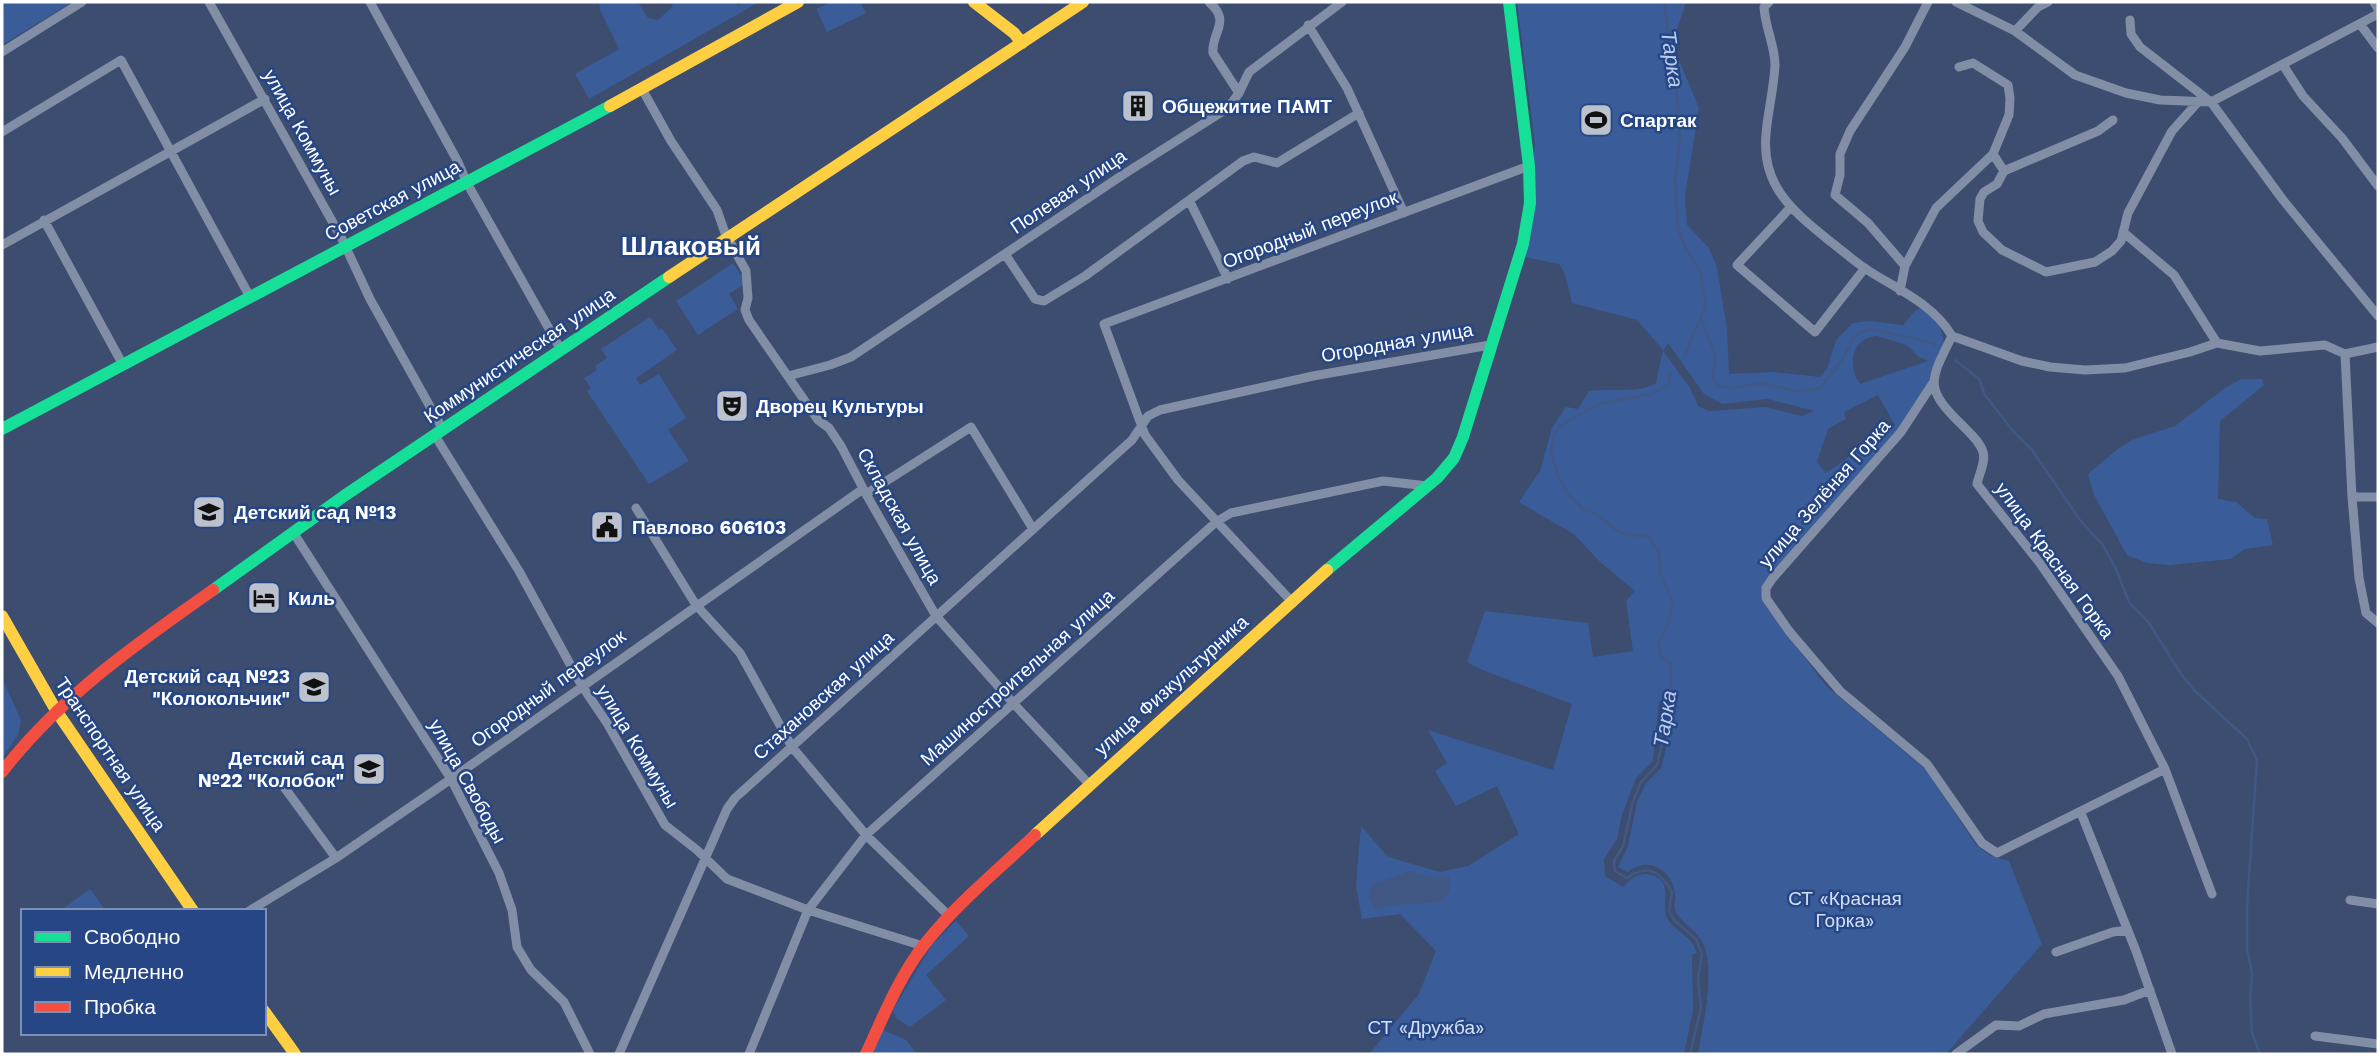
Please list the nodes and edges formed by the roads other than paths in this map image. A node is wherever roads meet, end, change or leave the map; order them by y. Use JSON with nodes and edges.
{"nodes":[{"id":1,"x":82,"y":2,"type":"edge"},
{"id":2,"x":208,"y":2,"type":"edge"},
{"id":3,"x":370,"y":2,"type":"edge"},
{"id":4,"x":798,"y":2,"type":"edge"},
{"id":5,"x":974,"y":2,"type":"edge"},
{"id":6,"x":1083,"y":2,"type":"edge"},
{"id":7,"x":1209,"y":2,"type":"edge"},
{"id":8,"x":1342,"y":2,"type":"edge"},
{"id":9,"x":1509,"y":2,"type":"edge"},
{"id":10,"x":1769,"y":2,"type":"edge"},
{"id":11,"x":1928,"y":2,"type":"edge"},
{"id":12,"x":1956,"y":2,"type":"edge"},
{"id":13,"x":2048,"y":2,"type":"edge"},
{"id":14,"x":2374,"y":2,"type":"edge"},
{"id":15,"x":2378,"y":9,"type":"edge"},
{"id":16,"x":2378,"y":15,"type":"edge"},
{"id":17,"x":2130,"y":20,"type":"dead end"},
{"id":18,"x":2360,"y":24,"type":"junction"},
{"id":19,"x":1308,"y":25,"type":"junction"},
{"id":20,"x":2015,"y":31,"type":"junction"},
{"id":21,"x":1022,"y":43,"type":"junction"},
{"id":22,"x":2378,"y":48,"type":"edge"},
{"id":23,"x":2,"y":52,"type":"edge"},
{"id":24,"x":2283,"y":65,"type":"junction"},
{"id":25,"x":1959,"y":67,"type":"dead end"},
{"id":26,"x":642,"y":89,"type":"junction"},
{"id":27,"x":1239,"y":93,"type":"junction"},
{"id":28,"x":265,"y":99,"type":"junction"},
{"id":29,"x":2198,"y":102,"type":"junction"},
{"id":30,"x":2211,"y":102,"type":"junction"},
{"id":31,"x":1359,"y":113,"type":"junction"},
{"id":32,"x":2113,"y":120,"type":"dead end"},
{"id":33,"x":2,"y":132,"type":"edge"},
{"id":34,"x":172,"y":151,"type":"junction"},
{"id":35,"x":1993,"y":155,"type":"junction"},
{"id":36,"x":1529,"y":166,"type":"junction"},
{"id":37,"x":2004,"y":171,"type":"junction"},
{"id":38,"x":467,"y":183,"type":"junction"},
{"id":39,"x":2378,"y":186,"type":"edge"},
{"id":40,"x":1190,"y":202,"type":"junction"},
{"id":41,"x":1790,"y":208,"type":"junction"},
{"id":42,"x":1404,"y":213,"type":"junction"},
{"id":43,"x":44,"y":220,"type":"junction"},
{"id":44,"x":2123,"y":232,"type":"junction"},
{"id":45,"x":728,"y":239,"type":"junction"},
{"id":46,"x":2,"y":245,"type":"edge"},
{"id":47,"x":346,"y":246,"type":"junction"},
{"id":48,"x":1005,"y":254,"type":"junction"},
{"id":49,"x":1905,"y":266,"type":"junction"},
{"id":50,"x":1865,"y":268,"type":"junction"},
{"id":51,"x":1228,"y":279,"type":"junction"},
{"id":52,"x":1900,"y":291,"type":"junction"},
{"id":53,"x":250,"y":297,"type":"junction"},
{"id":54,"x":2378,"y":316,"type":"edge"},
{"id":55,"x":1952,"y":336,"type":"junction"},
{"id":56,"x":2217,"y":343,"type":"junction"},
{"id":57,"x":1490,"y":345,"type":"junction"},
{"id":58,"x":2378,"y":347,"type":"edge"},
{"id":59,"x":561,"y":350,"type":"junction"},
{"id":60,"x":2346,"y":354,"type":"junction"},
{"id":61,"x":123,"y":365,"type":"junction"},
{"id":62,"x":788,"y":376,"type":"junction"},
{"id":63,"x":1933,"y":383,"type":"junction"},
{"id":64,"x":1141,"y":428,"type":"junction"},
{"id":65,"x":2,"y":429,"type":"edge"},
{"id":66,"x":438,"y":431,"type":"junction"},
{"id":67,"x":1428,"y":486,"type":"junction"},
{"id":68,"x":865,"y":491,"type":"junction"},
{"id":69,"x":2378,"y":496,"type":"edge"},
{"id":70,"x":2352,"y":497,"type":"junction"},
{"id":71,"x":636,"y":508,"type":"dead end"},
{"id":72,"x":1216,"y":522,"type":"junction"},
{"id":73,"x":1033,"y":529,"type":"junction"},
{"id":74,"x":293,"y":532,"type":"junction"},
{"id":75,"x":1293,"y":603,"type":"junction"},
{"id":76,"x":696,"y":605,"type":"junction"},
{"id":77,"x":2,"y":616,"type":"edge"},
{"id":78,"x":936,"y":616,"type":"junction"},
{"id":79,"x":2378,"y":623,"type":"edge"},
{"id":80,"x":582,"y":685,"type":"junction"},
{"id":81,"x":1014,"y":704,"type":"junction"},
{"id":82,"x":57,"y":712,"type":"junction"},
{"id":83,"x":792,"y":747,"type":"junction"},
{"id":84,"x":2165,"y":769,"type":"junction"},
{"id":85,"x":2,"y":772,"type":"edge"},
{"id":86,"x":451,"y":779,"type":"junction"},
{"id":87,"x":1089,"y":784,"type":"junction"},
{"id":88,"x":285,"y":787,"type":"dead end"},
{"id":89,"x":2081,"y":813,"type":"junction"},
{"id":90,"x":866,"y":835,"type":"junction"},
{"id":91,"x":336,"y":858,"type":"junction"},
{"id":92,"x":706,"y":860,"type":"junction"},
{"id":93,"x":2212,"y":894,"type":"dead end"},
{"id":94,"x":2350,"y":900,"type":"dead end"},
{"id":95,"x":2378,"y":904,"type":"edge"},
{"id":96,"x":192,"y":909,"type":"edge"},
{"id":97,"x":251,"y":909,"type":"edge"},
{"id":98,"x":808,"y":910,"type":"junction"},
{"id":99,"x":949,"y":916,"type":"junction"},
{"id":100,"x":2128,"y":930,"type":"junction"},
{"id":101,"x":923,"y":946,"type":"junction"},
{"id":102,"x":2056,"y":952,"type":"dead end"},
{"id":103,"x":2150,"y":990,"type":"junction"},
{"id":104,"x":266,"y":1014,"type":"edge"},
{"id":105,"x":2315,"y":1036,"type":"dead end"},
{"id":106,"x":2378,"y":1044,"type":"edge"},
{"id":107,"x":295,"y":1054,"type":"edge"},
{"id":108,"x":590,"y":1054,"type":"edge"},
{"id":109,"x":619,"y":1054,"type":"edge"},
{"id":110,"x":748,"y":1054,"type":"edge"},
{"id":111,"x":866,"y":1054,"type":"edge"},
{"id":112,"x":1956,"y":1054,"type":"edge"},
{"id":113,"x":2172,"y":1054,"type":"edge"}],
"edges":[{"from":1,"to":23,"type":"street"},
{"from":2,"to":28,"type":"street","name":"улица Коммуны"},
{"from":3,"to":38,"type":"street"},
{"from":4,"to":26,"type":"street","name":"Советская улица"},
{"from":5,"to":21,"type":"street"},
{"from":6,"to":21,"type":"street","name":"Коммунистическая улица"},
{"from":7,"to":27,"type":"street"},
{"from":8,"to":19,"type":"street","name":"Полевая улица"},
{"from":9,"to":36,"type":"street","name":"Огородная улица"},
{"from":10,"to":41,"type":"street"},
{"from":11,"to":49,"type":"street"},
{"from":12,"to":20,"type":"street"},
{"from":13,"to":20,"type":"street"},
{"from":14,"to":15,"type":"street"},
{"from":16,"to":18,"type":"street"},
{"from":17,"to":30,"type":"street"},
{"from":18,"to":22,"type":"street"},
{"from":18,"to":24,"type":"street"},
{"from":19,"to":27,"type":"street","name":"Полевая улица"},
{"from":19,"to":31,"type":"street"},
{"from":20,"to":29,"type":"street"},
{"from":21,"to":45,"type":"street","name":"Коммунистическая улица"},
{"from":24,"to":30,"type":"street"},
{"from":24,"to":39,"type":"street"},
{"from":25,"to":35,"type":"street"},
{"from":26,"to":38,"type":"street","name":"Советская улица"},
{"from":26,"to":45,"type":"street","name":"Складская улица"},
{"from":27,"to":48,"type":"street","name":"Полевая улица"},
{"from":28,"to":34,"type":"street"},
{"from":28,"to":47,"type":"street","name":"улица Коммуны"},
{"from":29,"to":30,"type":"street"},
{"from":29,"to":44,"type":"street"},
{"from":30,"to":54,"type":"street"},
{"from":31,"to":40,"type":"street"},
{"from":31,"to":42,"type":"street"},
{"from":32,"to":37,"type":"street"},
{"from":33,"to":34,"type":"street"},
{"from":34,"to":43,"type":"street"},
{"from":34,"to":53,"type":"street"},
{"from":35,"to":37,"type":"street"},
{"from":35,"to":49,"type":"street"},
{"from":36,"to":42,"type":"street","name":"Огородный переулок"},
{"from":36,"to":57,"type":"street","name":"Огородная улица"},
{"from":37,"to":44,"type":"street"},
{"from":38,"to":47,"type":"street","name":"Советская улица"},
{"from":38,"to":59,"type":"street"},
{"from":40,"to":48,"type":"street"},
{"from":40,"to":51,"type":"street"},
{"from":41,"to":50,"type":"street"},
{"from":41,"to":50,"type":"street"},
{"from":42,"to":51,"type":"street","name":"Огородный переулок"},
{"from":43,"to":46,"type":"street"},
{"from":43,"to":61,"type":"street"},
{"from":44,"to":56,"type":"street"},
{"from":45,"to":59,"type":"street","name":"Коммунистическая улица"},
{"from":45,"to":62,"type":"street","name":"Складская улица"},
{"from":47,"to":53,"type":"street","name":"Советская улица"},
{"from":47,"to":66,"type":"street","name":"улица Коммуны"},
{"from":48,"to":62,"type":"street","name":"Полевая улица"},
{"from":49,"to":52,"type":"street"},
{"from":50,"to":52,"type":"street"},
{"from":51,"to":64,"type":"street","name":"Огородный переулок"},
{"from":52,"to":55,"type":"street"},
{"from":53,"to":61,"type":"street","name":"Советская улица"},
{"from":55,"to":56,"type":"street"},
{"from":55,"to":63,"type":"street"},
{"from":56,"to":60,"type":"street"},
{"from":57,"to":64,"type":"street","name":"Огородная улица"},
{"from":57,"to":67,"type":"street","name":"улица Физкультурника"},
{"from":58,"to":60,"type":"street"},
{"from":59,"to":66,"type":"street","name":"Коммунистическая улица"},
{"from":60,"to":70,"type":"street"},
{"from":61,"to":65,"type":"street","name":"Советская улица"},
{"from":62,"to":68,"type":"street","name":"Складская улица"},
{"from":63,"to":84,"type":"street","name":"улица Красная Горка"},
{"from":63,"to":89,"type":"street","name":"улица Зелёная Горка"},
{"from":64,"to":72,"type":"street"},
{"from":64,"to":73,"type":"street","name":"Стахановская улица"},
{"from":66,"to":74,"type":"street","name":"Коммунистическая улица"},
{"from":66,"to":80,"type":"street","name":"улица Коммуны"},
{"from":67,"to":72,"type":"street","name":"Машиностроительная улица"},
{"from":67,"to":75,"type":"street","name":"улица Физкультурника"},
{"from":68,"to":73,"type":"street","name":"Огородный переулок"},
{"from":68,"to":76,"type":"street","name":"Огородный переулок"},
{"from":68,"to":78,"type":"street","name":"Складская улица"},
{"from":69,"to":70,"type":"street"},
{"from":70,"to":79,"type":"street"},
{"from":71,"to":76,"type":"street"},
{"from":72,"to":75,"type":"street"},
{"from":72,"to":81,"type":"street","name":"Машиностроительная улица"},
{"from":73,"to":78,"type":"street","name":"Стахановская улица"},
{"from":74,"to":82,"type":"street","name":"Коммунистическая улица"},
{"from":74,"to":86,"type":"street","name":"улица Свободы"},
{"from":75,"to":87,"type":"street","name":"улица Физкультурника"},
{"from":76,"to":80,"type":"street","name":"Огородный переулок"},
{"from":76,"to":83,"type":"street"},
{"from":77,"to":82,"type":"street","name":"Транспортная улица"},
{"from":78,"to":81,"type":"street","name":"Складская улица"},
{"from":78,"to":83,"type":"street","name":"Стахановская улица"},
{"from":80,"to":86,"type":"street","name":"Огородный переулок"},
{"from":80,"to":92,"type":"street","name":"улица Коммуны"},
{"from":81,"to":87,"type":"street","name":"Складская улица"},
{"from":81,"to":90,"type":"street","name":"Машиностроительная улица"},
{"from":82,"to":85,"type":"street","name":"Коммунистическая улица"},
{"from":82,"to":96,"type":"street","name":"Транспортная улица"},
{"from":83,"to":90,"type":"street"},
{"from":83,"to":92,"type":"street","name":"Стахановская улица"},
{"from":84,"to":89,"type":"street"},
{"from":84,"to":93,"type":"street","name":"улица Красная Горка"},
{"from":86,"to":91,"type":"street","name":"Огородный переулок"},
{"from":86,"to":108,"type":"street","name":"улица Свободы"},
{"from":87,"to":99,"type":"street","name":"улица Физкультурника"},
{"from":88,"to":91,"type":"street"},
{"from":89,"to":100,"type":"street"},
{"from":90,"to":98,"type":"street","name":"Машиностроительная улица"},
{"from":90,"to":99,"type":"street"},
{"from":91,"to":97,"type":"street","name":"Огородный переулок"},
{"from":92,"to":98,"type":"street","name":"улица Коммуны"},
{"from":92,"to":109,"type":"street","name":"Стахановская улица"},
{"from":94,"to":95,"type":"street"},
{"from":98,"to":101,"type":"street","name":"улица Коммуны"},
{"from":98,"to":110,"type":"street","name":"Машиностроительная улица"},
{"from":99,"to":101,"type":"street","name":"улица Физкультурника"},
{"from":100,"to":102,"type":"street"},
{"from":100,"to":103,"type":"street"},
{"from":101,"to":111,"type":"street","name":"улица Физкультурника"},
{"from":103,"to":112,"type":"street"},
{"from":103,"to":113,"type":"street"},
{"from":104,"to":107,"type":"street"},
{"from":105,"to":106,"type":"street"}]}
